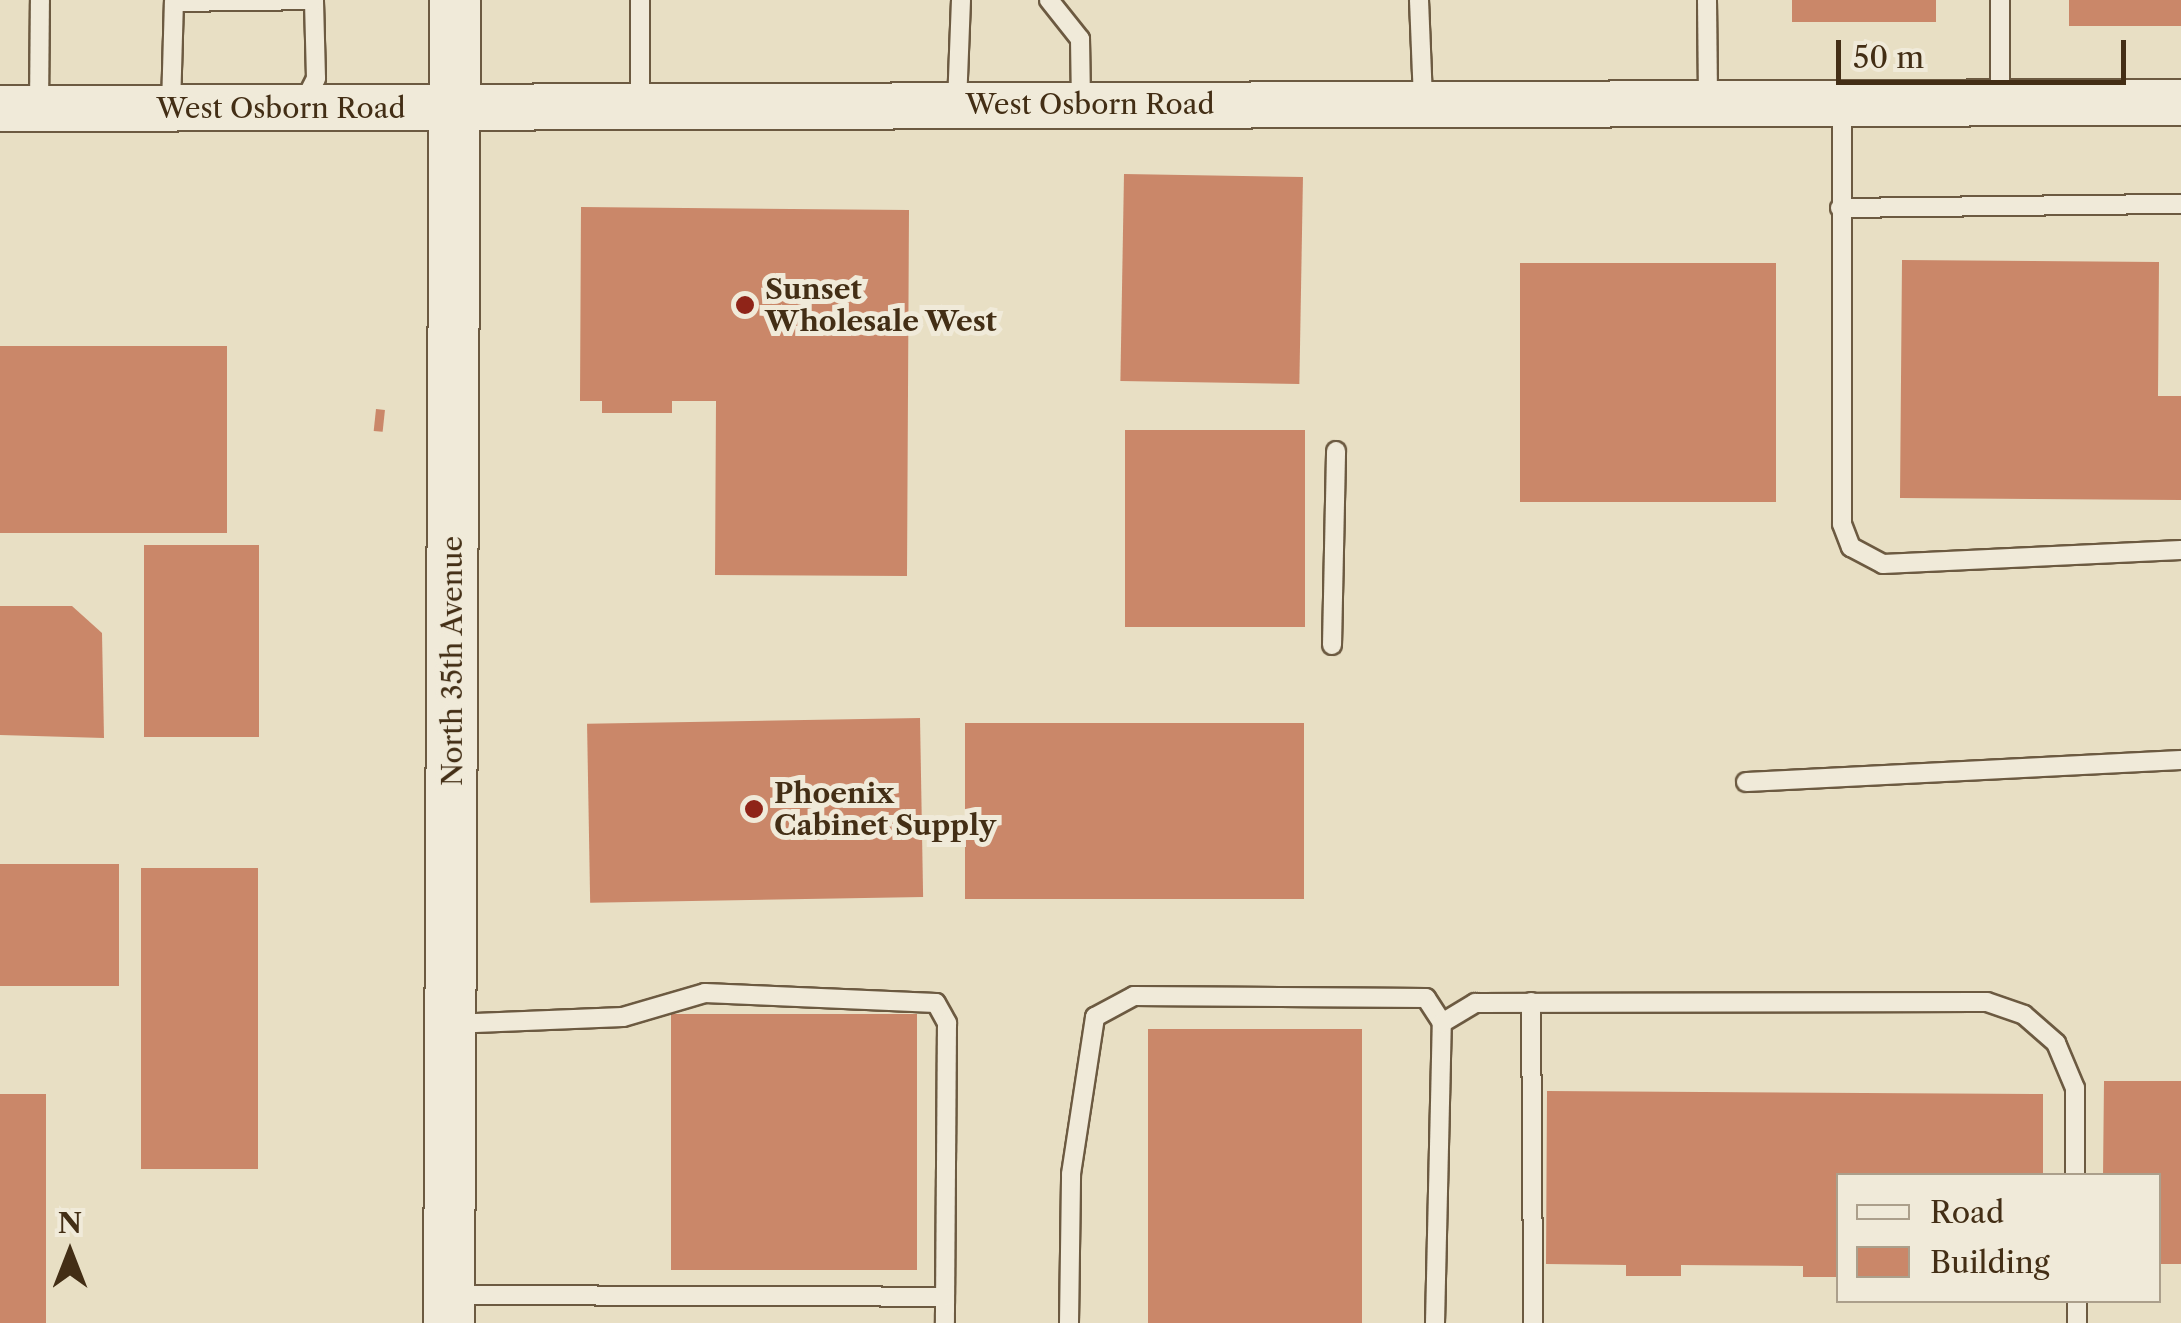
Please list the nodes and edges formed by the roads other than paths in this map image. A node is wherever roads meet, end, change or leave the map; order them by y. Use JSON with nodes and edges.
{"nodes":[{"id":1,"x":40,"y":0,"type":"edge"},
{"id":2,"x":314,"y":0,"type":"edge"},
{"id":3,"x":455,"y":0,"type":"edge"},
{"id":4,"x":640,"y":0,"type":"edge"},
{"id":5,"x":961,"y":0,"type":"edge"},
{"id":6,"x":1049,"y":0,"type":"edge"},
{"id":7,"x":1419,"y":0,"type":"edge"},
{"id":8,"x":1707,"y":0,"type":"edge"},
{"id":9,"x":2000,"y":0,"type":"edge"},
{"id":10,"x":1708,"y":100,"type":"junction"},
{"id":11,"x":1842,"y":101,"type":"junction"},
{"id":12,"x":2000,"y":101,"type":"junction"},
{"id":13,"x":1422,"y":102,"type":"junction"},
{"id":14,"x":2181,"y":102,"type":"edge"},
{"id":15,"x":1081,"y":104,"type":"junction"},
{"id":16,"x":957,"y":105,"type":"junction"},
{"id":17,"x":640,"y":107,"type":"junction"},
{"id":18,"x":20,"y":108,"type":"edge"},
{"id":19,"x":172,"y":108,"type":"junction"},
{"id":20,"x":301,"y":108,"type":"junction"},
{"id":21,"x":454,"y":108,"type":"junction"},
{"id":22,"x":2181,"y":204,"type":"edge"},
{"id":23,"x":1840,"y":208,"type":"junction"},
{"id":24,"x":1336,"y":451,"type":"dead end"},
{"id":25,"x":2181,"y":550,"type":"edge"},
{"id":26,"x":1332,"y":645,"type":"dead end"},
{"id":27,"x":2181,"y":760,"type":"edge"},
{"id":28,"x":1746,"y":782,"type":"dead end"},
{"id":29,"x":1532,"y":1002,"type":"junction"},
{"id":30,"x":1442,"y":1022,"type":"junction"},
{"id":31,"x":450,"y":1024,"type":"junction"},
{"id":32,"x":2076,"y":1173,"type":"edge"},
{"id":33,"x":945,"y":1297,"type":"junction"},
{"id":34,"x":449,"y":1309,"type":"edge"},
{"id":35,"x":945,"y":1323,"type":"edge"},
{"id":36,"x":1069,"y":1323,"type":"edge"},
{"id":37,"x":1435,"y":1323,"type":"edge"},
{"id":38,"x":1533,"y":1323,"type":"edge"}],
"edges":[{"from":1,"to":18,"type":"lane"},
{"from":2,"to":19,"type":"lane"},
{"from":2,"to":20,"type":"lane"},
{"from":3,"to":21,"type":"main road","name":"North 35th Avenue"},
{"from":4,"to":17,"type":"lane"},
{"from":5,"to":16,"type":"lane"},
{"from":6,"to":15,"type":"lane"},
{"from":7,"to":13,"type":"lane"},
{"from":8,"to":10,"type":"lane"},
{"from":9,"to":12,"type":"lane"},
{"from":10,"to":11,"type":"street","name":"West Osborn Road"},
{"from":10,"to":13,"type":"street","name":"West Osborn Road"},
{"from":11,"to":12,"type":"street","name":"West Osborn Road"},
{"from":11,"to":23,"type":"lane"},
{"from":12,"to":14,"type":"street","name":"West Osborn Road"},
{"from":13,"to":15,"type":"street","name":"West Osborn Road"},
{"from":15,"to":16,"type":"street","name":"West Osborn Road"},
{"from":16,"to":17,"type":"street","name":"West Osborn Road"},
{"from":17,"to":21,"type":"street","name":"West Osborn Road"},
{"from":18,"to":19,"type":"street","name":"West Osborn Road"},
{"from":19,"to":20,"type":"street","name":"West Osborn Road"},
{"from":20,"to":21,"type":"street","name":"West Osborn Road"},
{"from":21,"to":31,"type":"main road","name":"North 35th Avenue"},
{"from":22,"to":23,"type":"lane"},
{"from":23,"to":25,"type":"lane"},
{"from":24,"to":26,"type":"lane"},
{"from":27,"to":28,"type":"lane"},
{"from":29,"to":30,"type":"lane"},
{"from":29,"to":32,"type":"lane"},
{"from":29,"to":38,"type":"lane"},
{"from":30,"to":36,"type":"lane"},
{"from":30,"to":37,"type":"lane"},
{"from":31,"to":33,"type":"lane"},
{"from":31,"to":34,"type":"main road","name":"North 35th Avenue"},
{"from":33,"to":34,"type":"lane"},
{"from":33,"to":35,"type":"lane"}]}
